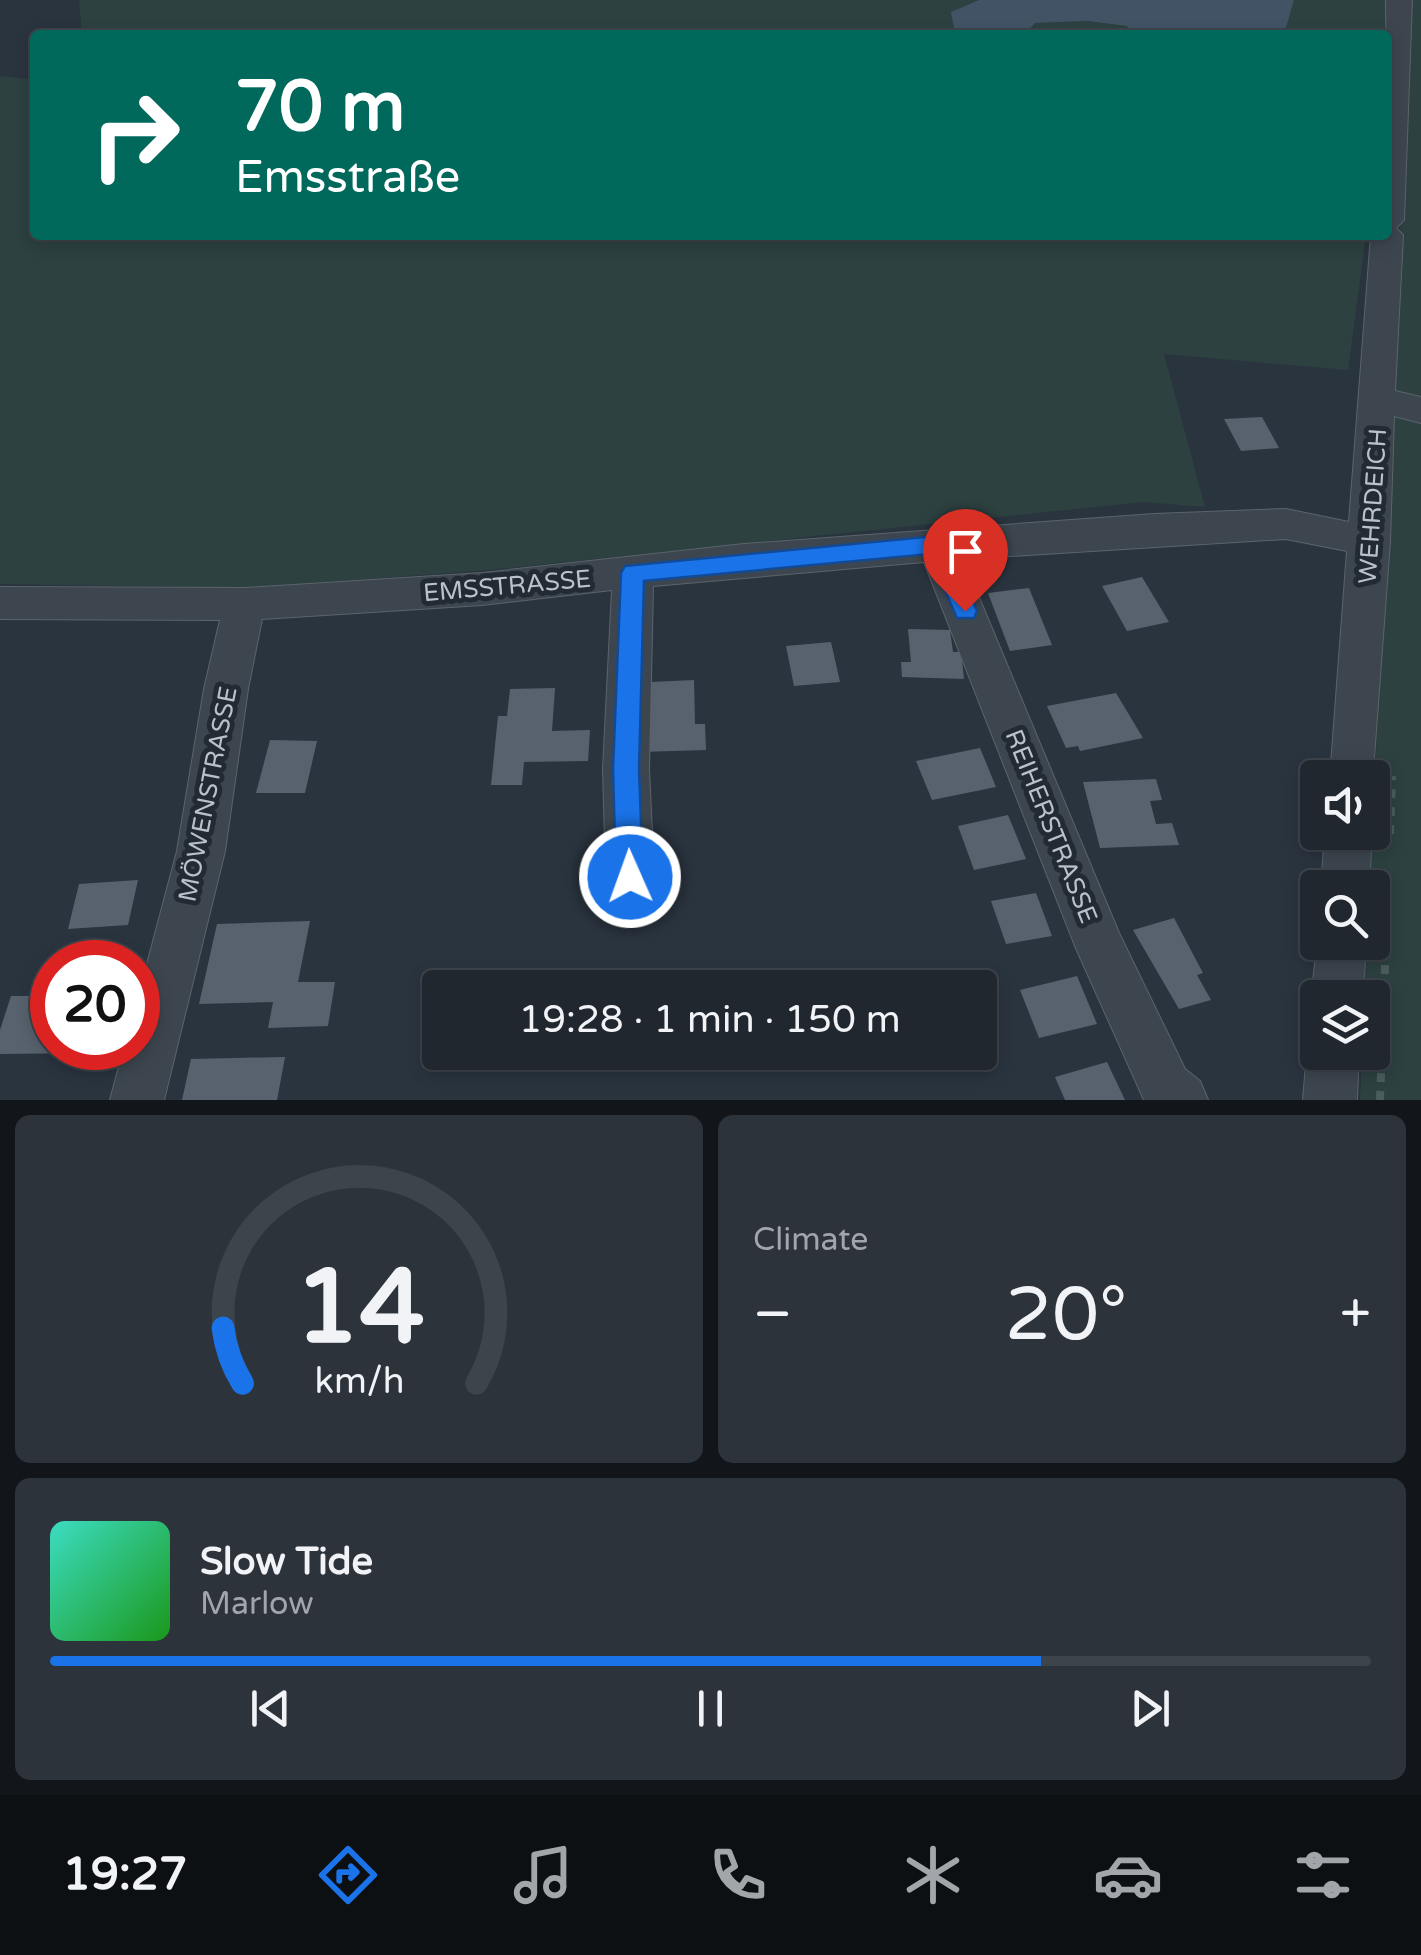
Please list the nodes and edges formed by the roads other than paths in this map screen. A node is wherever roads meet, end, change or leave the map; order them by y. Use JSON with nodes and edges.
{"nodes":[{"id":1,"x":1398,"y":0,"type":"edge"},
{"id":2,"x":1392,"y":132,"type":"edge"},
{"id":3,"x":1387,"y":240,"type":"edge"},
{"id":4,"x":1378,"y":400,"type":"junction"},
{"id":5,"x":1421,"y":410,"type":"edge"},
{"id":6,"x":1370,"y":541,"type":"junction"},
{"id":7,"x":936,"y":544,"type":"junction"},
{"id":8,"x":633,"y":573,"type":"junction"},
{"id":9,"x":0,"y":603,"type":"edge"},
{"id":10,"x":244,"y":604,"type":"junction"},
{"id":11,"x":1354,"y":760,"type":"edge"},
{"id":12,"x":630,"y":877,"type":"dead end"},
{"id":13,"x":1332,"y":1070,"type":"edge"},
{"id":14,"x":137,"y":1100,"type":"edge"},
{"id":15,"x":1181,"y":1100,"type":"edge"},
{"id":16,"x":1330,"y":1100,"type":"edge"}],
"edges":[{"from":1,"to":2,"type":"street"},
{"from":3,"to":4,"type":"street","name":"WEHRDEICH"},
{"from":4,"to":5,"type":"street"},
{"from":4,"to":6,"type":"street","name":"WEHRDEICH"},
{"from":6,"to":7,"type":"street","name":"EMSSTRASSE"},
{"from":6,"to":11,"type":"street","name":"WEHRDEICH"},
{"from":7,"to":8,"type":"street","name":"EMSSTRASSE"},
{"from":7,"to":15,"type":"street","name":"REIHERSTRASSE"},
{"from":8,"to":10,"type":"street","name":"EMSSTRASSE"},
{"from":8,"to":12,"type":"street"},
{"from":9,"to":10,"type":"street","name":"EMSSTRASSE"},
{"from":10,"to":14,"type":"street","name":"MÖWENSTRASSE"},
{"from":13,"to":16,"type":"street"}]}
